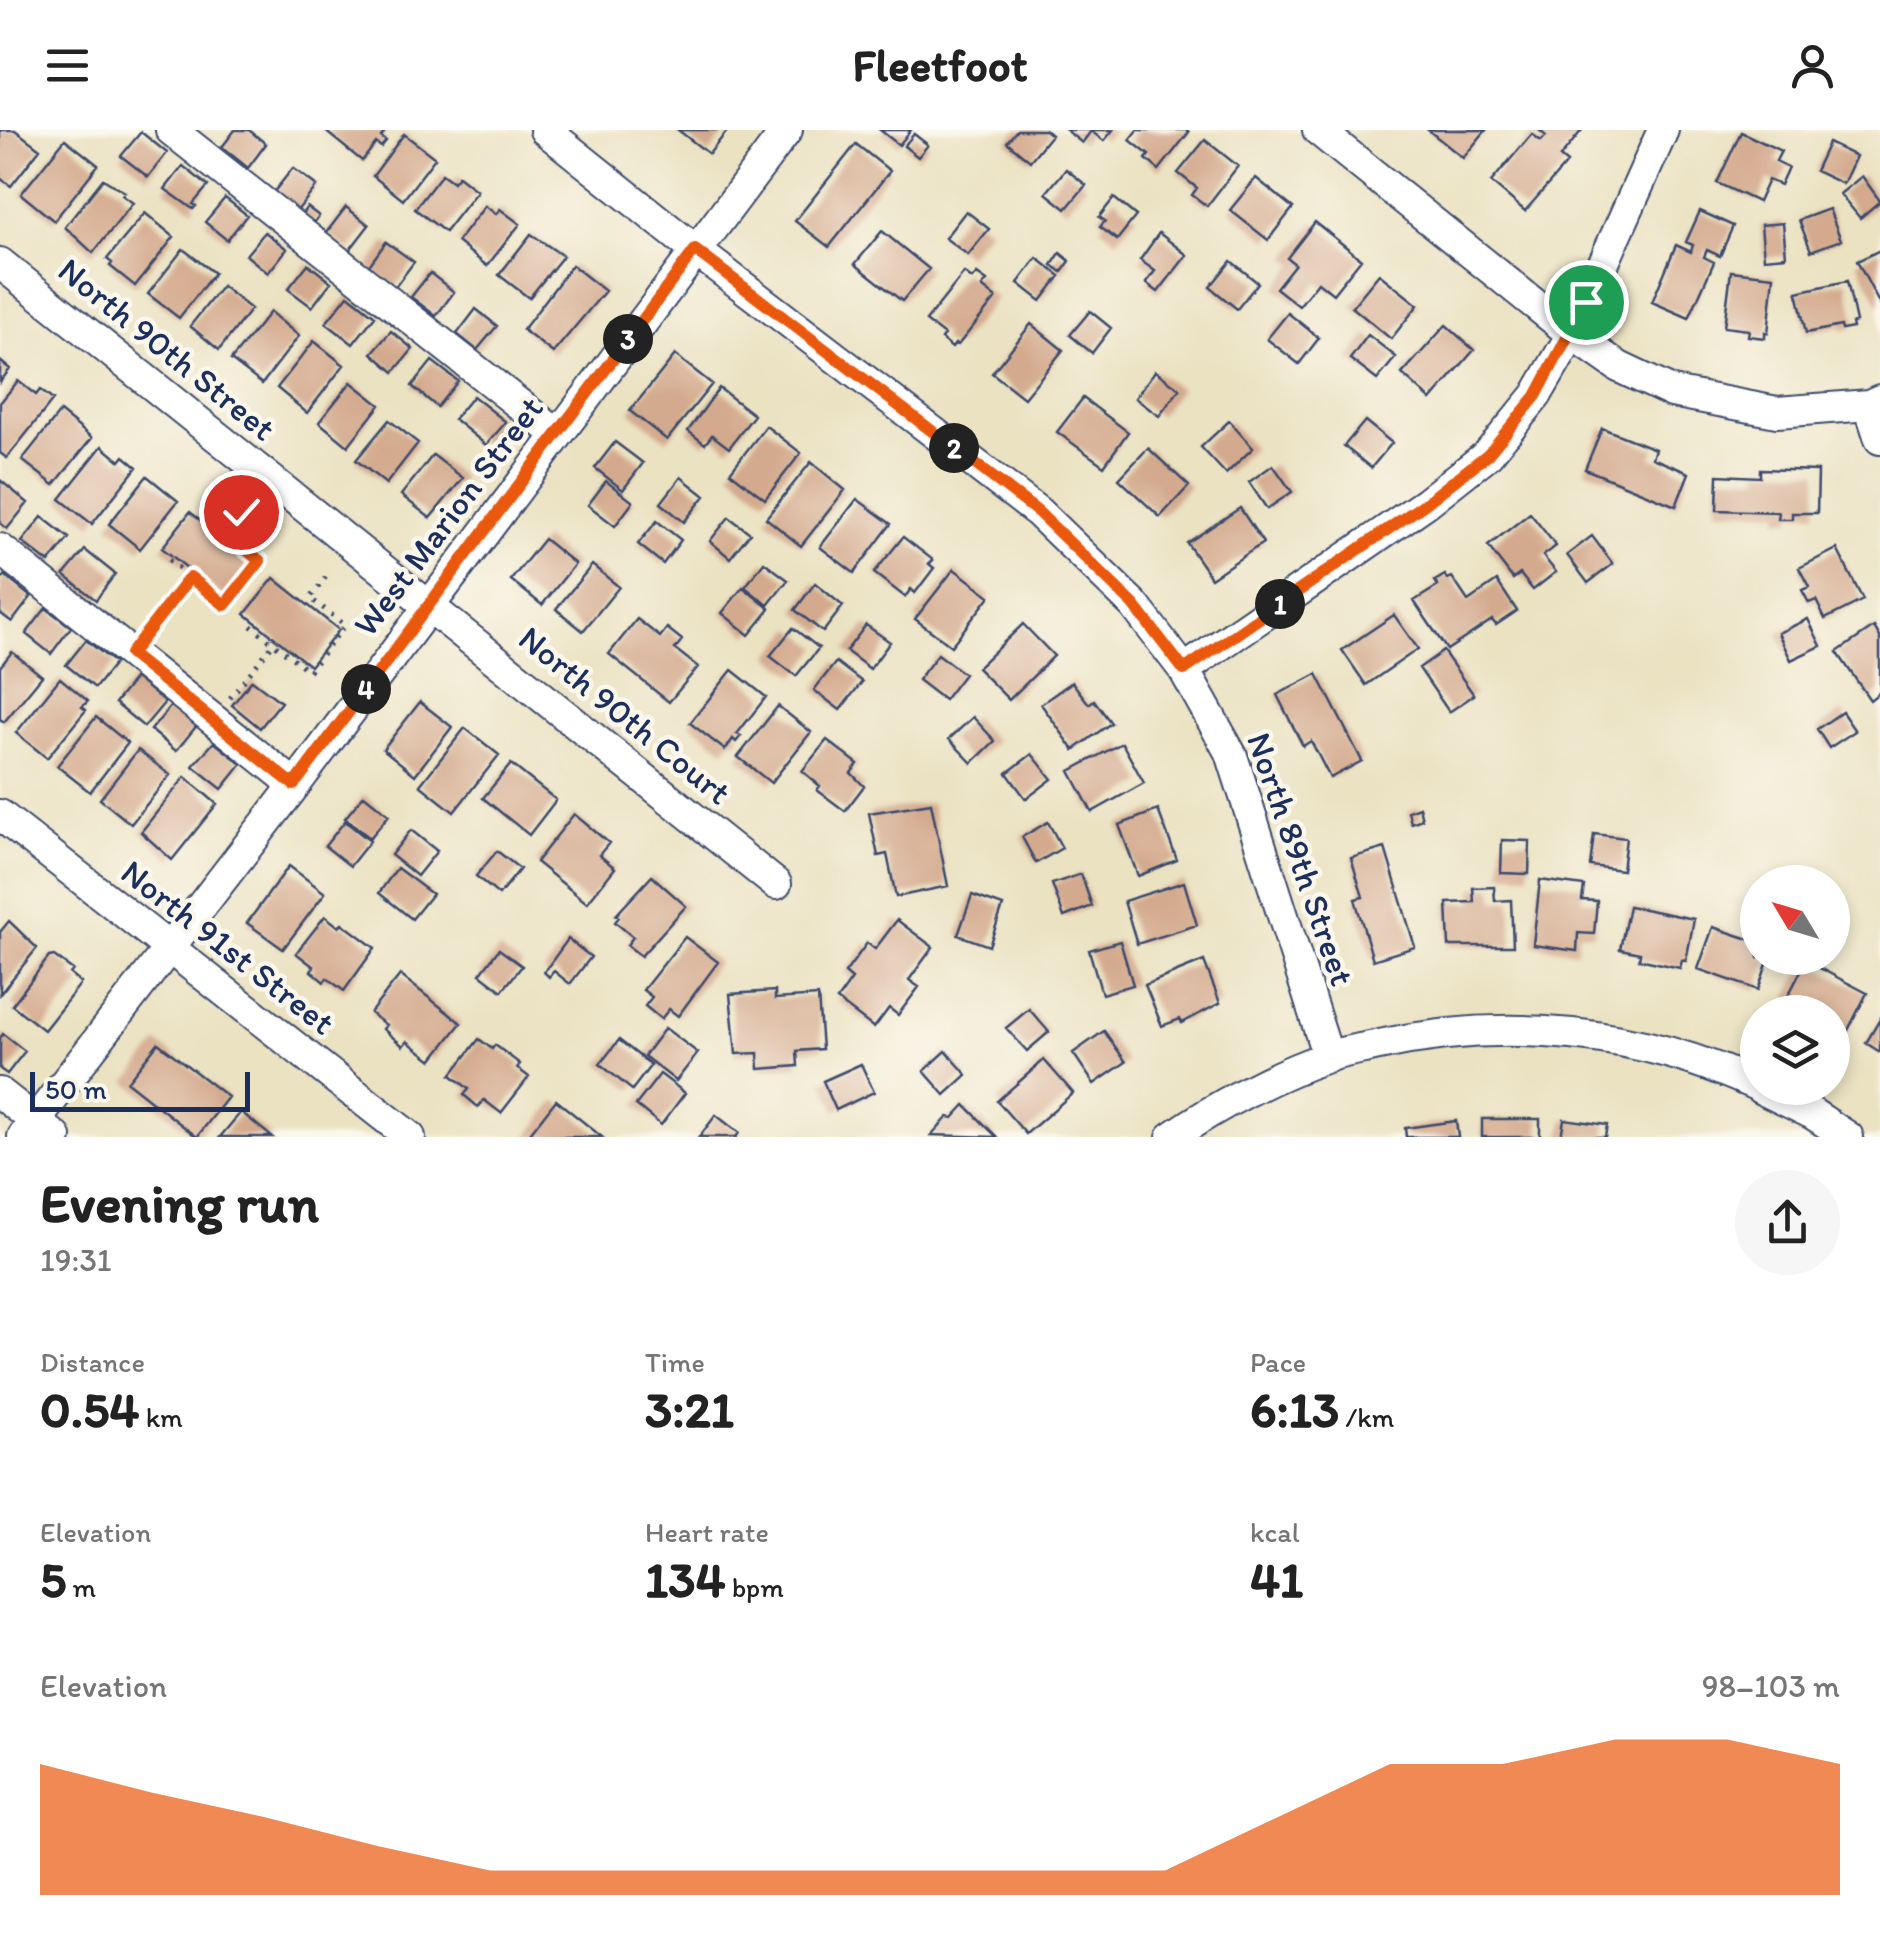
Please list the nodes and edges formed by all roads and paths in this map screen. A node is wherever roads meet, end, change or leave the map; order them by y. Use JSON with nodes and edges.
{"nodes":[{"id":1,"x":171,"y":130,"type":"edge"},
{"id":2,"x":545,"y":130,"type":"edge"},
{"id":3,"x":787,"y":130,"type":"edge"},
{"id":4,"x":1318,"y":130,"type":"edge"},
{"id":5,"x":1664,"y":130,"type":"edge"},
{"id":6,"x":695,"y":250,"type":"junction"},
{"id":7,"x":0,"y":264,"type":"edge"},
{"id":8,"x":1572,"y":334,"type":"junction"},
{"id":9,"x":1874,"y":402,"type":"edge"},
{"id":10,"x":557,"y":434,"type":"junction"},
{"id":11,"x":1880,"y":439,"type":"edge"},
{"id":12,"x":245,"y":507,"type":"dead end"},
{"id":13,"x":0,"y":550,"type":"edge"},
{"id":14,"x":169,"y":560,"type":"dead end"},
{"id":15,"x":329,"y":574,"type":"dead end"},
{"id":16,"x":190,"y":577,"type":"junction"},
{"id":17,"x":428,"y":605,"type":"junction"},
{"id":18,"x":251,"y":626,"type":"dead end"},
{"id":19,"x":274,"y":644,"type":"junction"},
{"id":20,"x":130,"y":654,"type":"junction"},
{"id":21,"x":1184,"y":670,"type":"junction"},
{"id":22,"x":213,"y":720,"type":"junction"},
{"id":23,"x":294,"y":785,"type":"junction"},
{"id":24,"x":0,"y":815,"type":"edge"},
{"id":25,"x":776,"y":884,"type":"dead end"},
{"id":26,"x":170,"y":949,"type":"junction"},
{"id":27,"x":1328,"y":1056,"type":"junction"},
{"id":28,"x":1740,"y":1078,"type":"edge"},
{"id":29,"x":0,"y":1093,"type":"edge"},
{"id":30,"x":1796,"y":1105,"type":"edge"},
{"id":31,"x":38,"y":1132,"type":"edge"},
{"id":32,"x":410,"y":1137,"type":"edge"},
{"id":33,"x":1172,"y":1137,"type":"edge"},
{"id":34,"x":1848,"y":1137,"type":"edge"}],
"edges":[{"from":1,"to":10,"type":"street"},
{"from":2,"to":6,"type":"street","name":"North 89th Street"},
{"from":3,"to":6,"type":"street","name":"West Marion Street"},
{"from":4,"to":8,"type":"street"},
{"from":5,"to":8,"type":"street"},
{"from":6,"to":10,"type":"street","name":"West Marion Street"},
{"from":6,"to":21,"type":"street","name":"North 89th Street"},
{"from":7,"to":17,"type":"street","name":"North 90th Street"},
{"from":8,"to":9,"type":"street"},
{"from":8,"to":21,"type":"street"},
{"from":9,"to":11,"type":"street"},
{"from":10,"to":17,"type":"street","name":"West Marion Street"},
{"from":12,"to":16,"type":"path"},
{"from":13,"to":20,"type":"street"},
{"from":14,"to":16,"type":"path"},
{"from":15,"to":19,"type":"path"},
{"from":16,"to":20,"type":"path"},
{"from":17,"to":23,"type":"street","name":"West Marion Street"},
{"from":17,"to":25,"type":"street","name":"North 90th Court"},
{"from":18,"to":19,"type":"path"},
{"from":19,"to":22,"type":"path"},
{"from":20,"to":22,"type":"street"},
{"from":21,"to":27,"type":"street","name":"North 89th Street"},
{"from":22,"to":23,"type":"street"},
{"from":23,"to":26,"type":"street","name":"West Marion Street"},
{"from":24,"to":26,"type":"street","name":"North 91st Street"},
{"from":26,"to":31,"type":"street","name":"West Marion Street"},
{"from":26,"to":32,"type":"street","name":"North 91st Street"},
{"from":27,"to":28,"type":"street"},
{"from":27,"to":33,"type":"street"},
{"from":29,"to":31,"type":"street"},
{"from":30,"to":34,"type":"street"}]}
